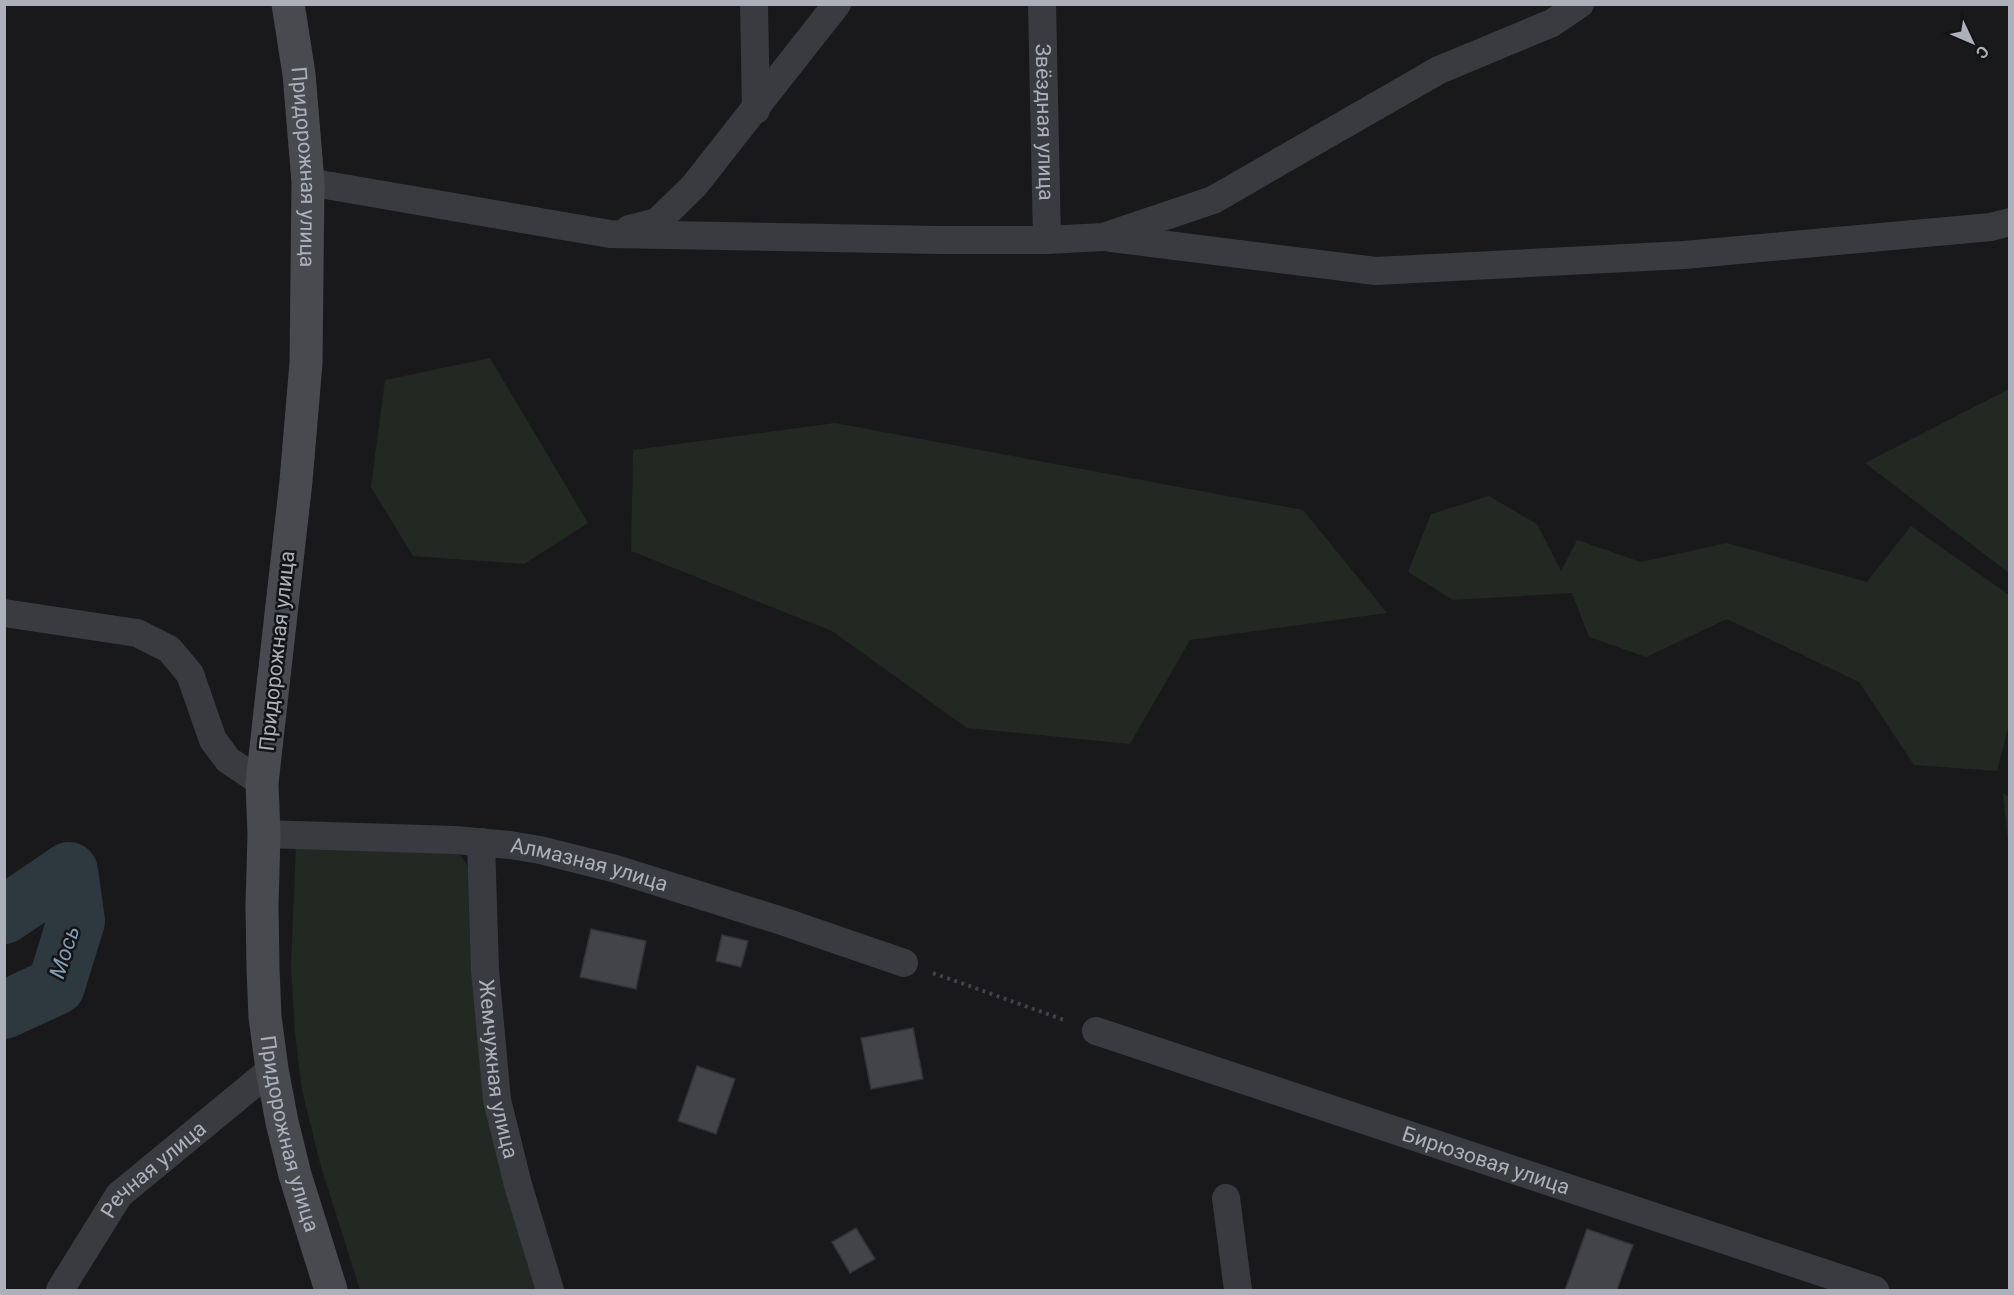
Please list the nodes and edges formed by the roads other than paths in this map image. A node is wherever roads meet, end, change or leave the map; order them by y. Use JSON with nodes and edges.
{"nodes":[{"id":1,"x":288,"y":4,"type":"edge"},
{"id":2,"x":754,"y":4,"type":"edge"},
{"id":3,"x":837,"y":4,"type":"edge"},
{"id":4,"x":1042,"y":4,"type":"edge"},
{"id":5,"x":1580,"y":4,"type":"edge"},
{"id":6,"x":756,"y":110,"type":"junction"},
{"id":7,"x":308,"y":182,"type":"junction"},
{"id":8,"x":2010,"y":222,"type":"edge"},
{"id":9,"x":610,"y":234,"type":"junction"},
{"id":10,"x":1103,"y":237,"type":"junction"},
{"id":11,"x":1047,"y":240,"type":"junction"},
{"id":12,"x":4,"y":613,"type":"edge"},
{"id":13,"x":262,"y":783,"type":"junction"},
{"id":14,"x":264,"y":834,"type":"junction"},
{"id":15,"x":481,"y":842,"type":"junction"},
{"id":16,"x":904,"y":963,"type":"road end"},
{"id":17,"x":1096,"y":1031,"type":"road end"},
{"id":18,"x":272,"y":1069,"type":"junction"},
{"id":19,"x":1226,"y":1198,"type":"dead end"},
{"id":20,"x":60,"y":1290,"type":"edge"},
{"id":21,"x":331,"y":1290,"type":"edge"},
{"id":22,"x":550,"y":1290,"type":"edge"},
{"id":23,"x":1238,"y":1290,"type":"edge"},
{"id":24,"x":1875,"y":1290,"type":"edge"}],
"edges":[{"from":1,"to":7,"type":"street","name":"Придорожная улица"},
{"from":2,"to":6,"type":"street"},
{"from":3,"to":6,"type":"street"},
{"from":4,"to":11,"type":"street","name":"Звёздная улица"},
{"from":5,"to":10,"type":"street"},
{"from":6,"to":9,"type":"street"},
{"from":7,"to":9,"type":"street"},
{"from":7,"to":13,"type":"street","name":"Придорожная улица"},
{"from":8,"to":10,"type":"street"},
{"from":9,"to":11,"type":"street"},
{"from":10,"to":11,"type":"street"},
{"from":12,"to":13,"type":"street"},
{"from":13,"to":14,"type":"street","name":"Придорожная улица"},
{"from":14,"to":15,"type":"street","name":"Алмазная улица"},
{"from":14,"to":18,"type":"street","name":"Придорожная улица"},
{"from":15,"to":16,"type":"street","name":"Алмазная улица"},
{"from":15,"to":22,"type":"street","name":"Жемчужная улица"},
{"from":17,"to":24,"type":"street","name":"Бирюзовая улица"},
{"from":18,"to":20,"type":"street","name":"Речная улица"},
{"from":18,"to":21,"type":"street","name":"Придорожная улица"},
{"from":19,"to":23,"type":"street"}]}
